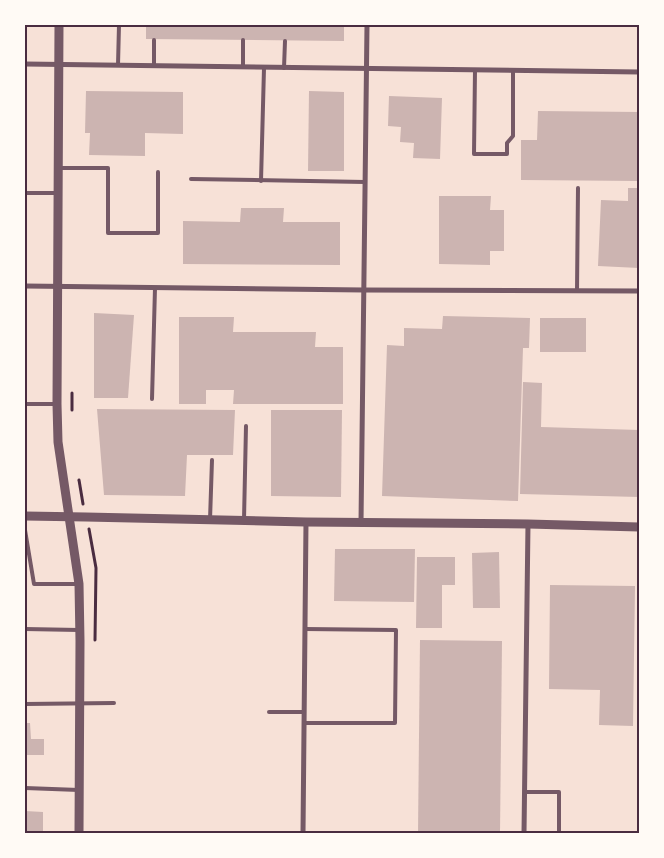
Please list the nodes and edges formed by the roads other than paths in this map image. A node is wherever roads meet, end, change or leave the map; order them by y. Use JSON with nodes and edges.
{"nodes":[{"id":1,"x":59,"y":25,"type":"edge"},
{"id":2,"x":119,"y":25,"type":"edge"},
{"id":3,"x":367,"y":25,"type":"edge"},
{"id":4,"x":154,"y":40,"type":"dead end"},
{"id":5,"x":244,"y":40,"type":"dead end"},
{"id":6,"x":285,"y":41,"type":"dead end"},
{"id":7,"x":25,"y":64,"type":"edge"},
{"id":8,"x":59,"y":64,"type":"junction"},
{"id":9,"x":118,"y":65,"type":"junction"},
{"id":10,"x":154,"y":65,"type":"junction"},
{"id":11,"x":243,"y":67,"type":"junction"},
{"id":12,"x":264,"y":68,"type":"junction"},
{"id":13,"x":284,"y":68,"type":"junction"},
{"id":14,"x":367,"y":68,"type":"junction"},
{"id":15,"x":475,"y":70,"type":"junction"},
{"id":16,"x":513,"y":70,"type":"junction"},
{"id":17,"x":639,"y":72,"type":"edge"},
{"id":18,"x":58,"y":168,"type":"junction"},
{"id":19,"x":158,"y":172,"type":"dead end"},
{"id":20,"x":191,"y":179,"type":"dead end"},
{"id":21,"x":261,"y":180,"type":"junction"},
{"id":22,"x":365,"y":182,"type":"junction"},
{"id":23,"x":578,"y":188,"type":"dead end"},
{"id":24,"x":25,"y":193,"type":"edge"},
{"id":25,"x":58,"y":193,"type":"junction"},
{"id":26,"x":25,"y":286,"type":"edge"},
{"id":27,"x":57,"y":286,"type":"junction"},
{"id":28,"x":154,"y":288,"type":"junction"},
{"id":29,"x":364,"y":290,"type":"junction"},
{"id":30,"x":577,"y":291,"type":"junction"},
{"id":31,"x":639,"y":291,"type":"edge"},
{"id":32,"x":152,"y":398,"type":"dead end"},
{"id":33,"x":25,"y":404,"type":"edge"},
{"id":34,"x":56,"y":404,"type":"junction"},
{"id":35,"x":246,"y":426,"type":"dead end"},
{"id":36,"x":212,"y":460,"type":"dead end"},
{"id":37,"x":25,"y":516,"type":"edge"},
{"id":38,"x":70,"y":516,"type":"junction"},
{"id":39,"x":210,"y":520,"type":"junction"},
{"id":40,"x":244,"y":520,"type":"junction"},
{"id":41,"x":306,"y":522,"type":"junction"},
{"id":42,"x":361,"y":523,"type":"junction"},
{"id":43,"x":528,"y":524,"type":"junction"},
{"id":44,"x":639,"y":527,"type":"edge"},
{"id":45,"x":25,"y":530,"type":"edge"},
{"id":46,"x":79,"y":584,"type":"junction"},
{"id":47,"x":25,"y":629,"type":"edge"},
{"id":48,"x":305,"y":629,"type":"junction"},
{"id":49,"x":79,"y":630,"type":"junction"},
{"id":50,"x":79,"y":703,"type":"junction"},
{"id":51,"x":114,"y":703,"type":"dead end"},
{"id":52,"x":25,"y":704,"type":"edge"},
{"id":53,"x":269,"y":712,"type":"dead end"},
{"id":54,"x":304,"y":712,"type":"junction"},
{"id":55,"x":304,"y":723,"type":"junction"},
{"id":56,"x":25,"y":788,"type":"edge"},
{"id":57,"x":79,"y":790,"type":"junction"},
{"id":58,"x":525,"y":792,"type":"junction"},
{"id":59,"x":79,"y":833,"type":"edge"},
{"id":60,"x":303,"y":833,"type":"edge"},
{"id":61,"x":524,"y":833,"type":"edge"},
{"id":62,"x":559,"y":833,"type":"edge"}],
"edges":[{"from":1,"to":8,"type":"street"},
{"from":2,"to":9,"type":"lane"},
{"from":3,"to":14,"type":"street"},
{"from":4,"to":10,"type":"lane"},
{"from":5,"to":11,"type":"lane"},
{"from":6,"to":13,"type":"lane"},
{"from":7,"to":8,"type":"street"},
{"from":8,"to":9,"type":"street"},
{"from":8,"to":18,"type":"street"},
{"from":9,"to":10,"type":"street"},
{"from":10,"to":11,"type":"street"},
{"from":11,"to":12,"type":"street"},
{"from":12,"to":13,"type":"street"},
{"from":12,"to":21,"type":"lane"},
{"from":13,"to":14,"type":"street"},
{"from":14,"to":15,"type":"street"},
{"from":14,"to":22,"type":"street"},
{"from":15,"to":16,"type":"street"},
{"from":15,"to":16,"type":"lane"},
{"from":16,"to":17,"type":"street"},
{"from":18,"to":19,"type":"lane"},
{"from":18,"to":25,"type":"street"},
{"from":20,"to":21,"type":"lane"},
{"from":21,"to":22,"type":"lane"},
{"from":22,"to":29,"type":"street"},
{"from":23,"to":30,"type":"lane"},
{"from":24,"to":25,"type":"lane"},
{"from":25,"to":27,"type":"street"},
{"from":26,"to":27,"type":"street"},
{"from":27,"to":28,"type":"street"},
{"from":27,"to":34,"type":"street"},
{"from":28,"to":29,"type":"street"},
{"from":28,"to":32,"type":"lane"},
{"from":29,"to":30,"type":"street"},
{"from":29,"to":42,"type":"street"},
{"from":30,"to":31,"type":"street"},
{"from":33,"to":34,"type":"lane"},
{"from":34,"to":38,"type":"street"},
{"from":35,"to":40,"type":"lane"},
{"from":36,"to":39,"type":"lane"},
{"from":37,"to":38,"type":"street"},
{"from":38,"to":39,"type":"street"},
{"from":38,"to":46,"type":"street"},
{"from":39,"to":40,"type":"street"},
{"from":40,"to":41,"type":"street"},
{"from":41,"to":42,"type":"street"},
{"from":41,"to":48,"type":"street"},
{"from":42,"to":43,"type":"street"},
{"from":43,"to":44,"type":"street"},
{"from":43,"to":58,"type":"street"},
{"from":45,"to":46,"type":"lane"},
{"from":46,"to":49,"type":"street"},
{"from":47,"to":49,"type":"lane"},
{"from":48,"to":54,"type":"street"},
{"from":48,"to":55,"type":"lane"},
{"from":49,"to":50,"type":"street"},
{"from":50,"to":51,"type":"lane"},
{"from":50,"to":52,"type":"lane"},
{"from":50,"to":57,"type":"street"},
{"from":53,"to":54,"type":"lane"},
{"from":54,"to":55,"type":"street"},
{"from":55,"to":60,"type":"street"},
{"from":56,"to":57,"type":"lane"},
{"from":57,"to":59,"type":"street"},
{"from":58,"to":61,"type":"street"},
{"from":58,"to":62,"type":"lane"}]}
